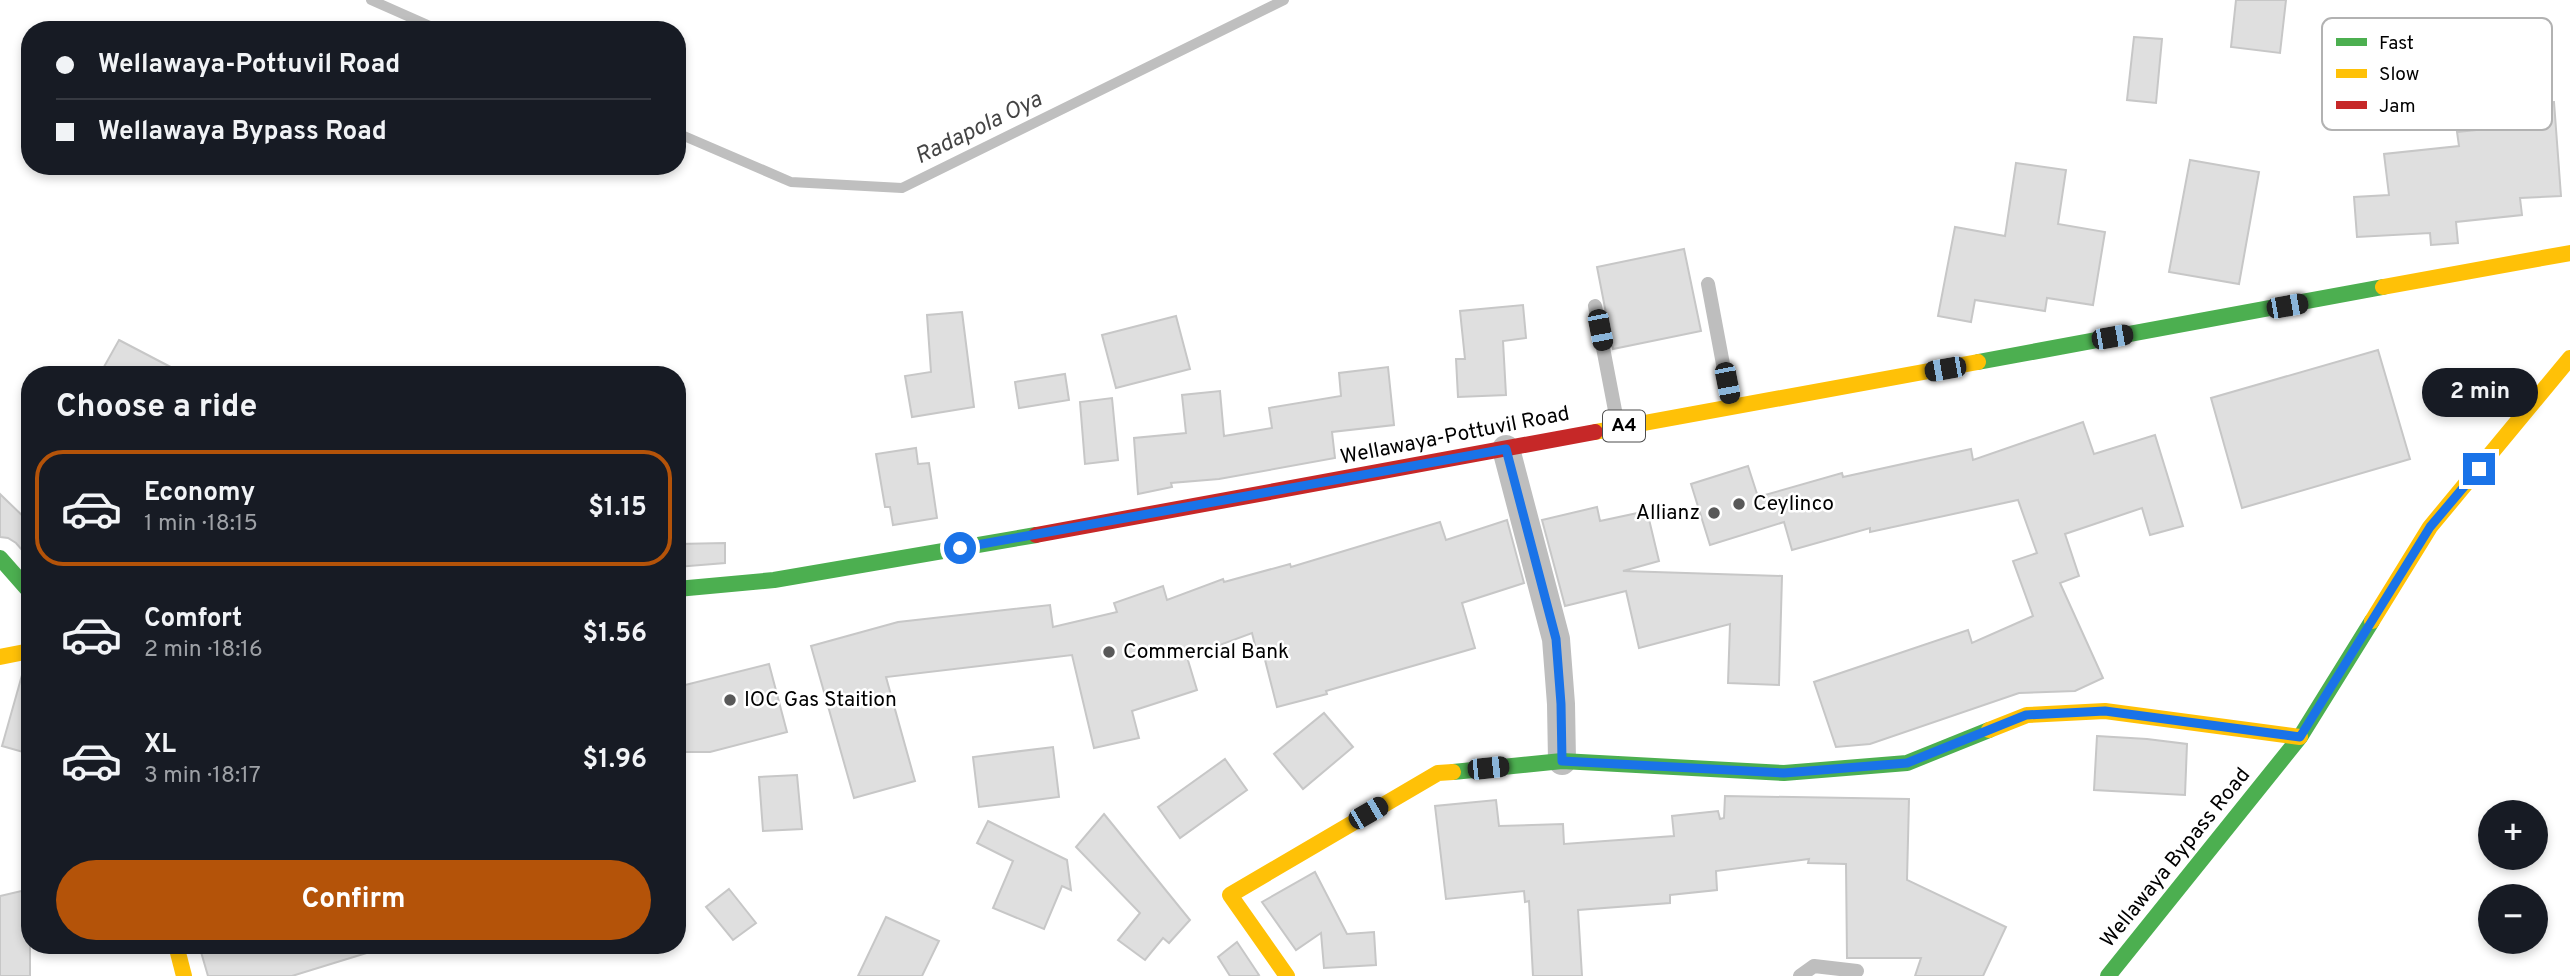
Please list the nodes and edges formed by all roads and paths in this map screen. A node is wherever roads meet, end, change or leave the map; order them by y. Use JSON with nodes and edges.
{"nodes":[{"id":1,"x":2570,"y":253,"type":"edge"},
{"id":2,"x":1708,"y":284,"type":"dead end"},
{"id":3,"x":1595,"y":306,"type":"dead end"},
{"id":4,"x":2570,"y":358,"type":"edge"},
{"id":5,"x":1731,"y":407,"type":"junction"},
{"id":6,"x":1619,"y":427,"type":"junction"},
{"id":7,"x":1506,"y":449,"type":"junction"},
{"id":8,"x":0,"y":558,"type":"edge"},
{"id":9,"x":21,"y":582,"type":"edge"},
{"id":10,"x":686,"y":588,"type":"edge"},
{"id":11,"x":21,"y":653,"type":"edge"},
{"id":12,"x":0,"y":657,"type":"edge"},
{"id":13,"x":2300,"y":737,"type":"junction"},
{"id":14,"x":1562,"y":761,"type":"junction"},
{"id":15,"x":178,"y":954,"type":"edge"},
{"id":16,"x":1857,"y":971,"type":"dead end"},
{"id":17,"x":184,"y":976,"type":"edge"},
{"id":18,"x":1287,"y":976,"type":"edge"},
{"id":19,"x":1800,"y":976,"type":"edge"},
{"id":20,"x":2108,"y":976,"type":"edge"}],
"edges":[{"from":1,"to":5,"type":"main road","name":"Wellawaya-Pottuvil Road","number":"A4"},
{"from":2,"to":5,"type":"lane"},
{"from":3,"to":6,"type":"lane"},
{"from":4,"to":13,"type":"main road","name":"Wellawaya Bypass Road"},
{"from":5,"to":6,"type":"main road","name":"Wellawaya-Pottuvil Road","number":"A4"},
{"from":6,"to":7,"type":"main road","name":"Wellawaya-Pottuvil Road","number":"A4"},
{"from":7,"to":10,"type":"main road","name":"Wellawaya-Pottuvil Road","number":"A4"},
{"from":7,"to":14,"type":"street"},
{"from":8,"to":9,"type":"main road"},
{"from":11,"to":12,"type":"main road"},
{"from":13,"to":14,"type":"main road"},
{"from":13,"to":20,"type":"main road","name":"Wellawaya Bypass Road"},
{"from":14,"to":18,"type":"main road"},
{"from":15,"to":17,"type":"main road"},
{"from":16,"to":19,"type":"lane"}]}
